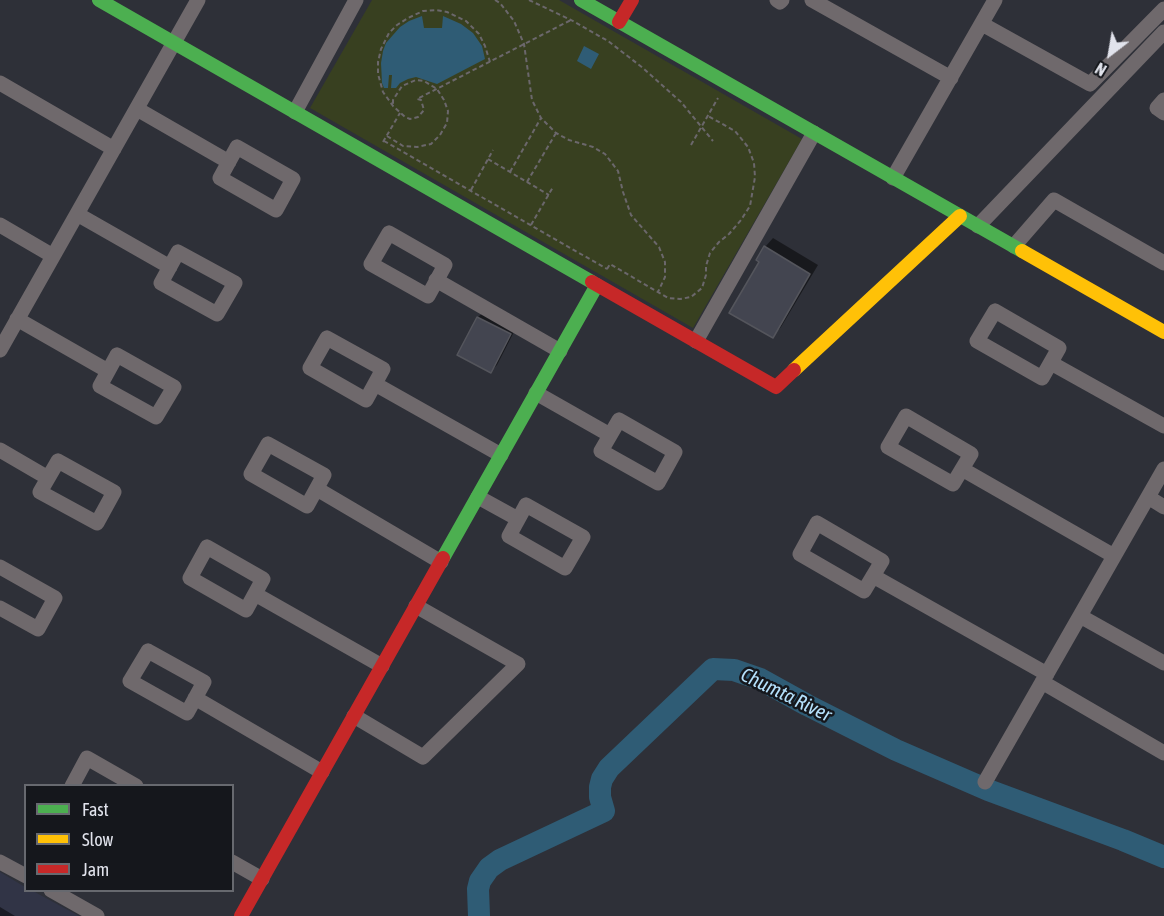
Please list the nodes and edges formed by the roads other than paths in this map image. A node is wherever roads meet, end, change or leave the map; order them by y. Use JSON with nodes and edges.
{"nodes":[{"id":1,"x":99,"y":0,"type":"edge"},
{"id":2,"x":198,"y":0,"type":"edge"},
{"id":3,"x":356,"y":0,"type":"edge"},
{"id":4,"x":581,"y":0,"type":"edge"},
{"id":5,"x":610,"y":0,"type":"edge"},
{"id":6,"x":632,"y":0,"type":"edge"},
{"id":7,"x":777,"y":0,"type":"edge"},
{"id":8,"x":782,"y":0,"type":"edge"},
{"id":9,"x":812,"y":0,"type":"edge"},
{"id":10,"x":995,"y":0,"type":"edge"},
{"id":11,"x":1164,"y":9,"type":"edge"},
{"id":12,"x":603,"y":13,"type":"junction"},
{"id":13,"x":619,"y":22,"type":"junction"},
{"id":14,"x":982,"y":24,"type":"junction"},
{"id":15,"x":1164,"y":32,"type":"edge"},
{"id":16,"x":174,"y":43,"type":"junction"},
{"id":17,"x":951,"y":78,"type":"junction"},
{"id":18,"x":0,"y":83,"type":"edge"},
{"id":19,"x":1164,"y":100,"type":"edge"},
{"id":20,"x":137,"y":109,"type":"junction"},
{"id":21,"x":295,"y":112,"type":"junction"},
{"id":22,"x":1164,"y":112,"type":"edge"},
{"id":23,"x":814,"y":133,"type":"junction"},
{"id":24,"x":114,"y":149,"type":"junction"},
{"id":25,"x":229,"y":162,"type":"junction"},
{"id":26,"x":893,"y":178,"type":"junction"},
{"id":27,"x":77,"y":214,"type":"junction"},
{"id":28,"x":960,"y":216,"type":"junction"},
{"id":29,"x":0,"y":225,"type":"edge"},
{"id":30,"x":978,"y":226,"type":"junction"},
{"id":31,"x":1014,"y":246,"type":"junction"},
{"id":32,"x":53,"y":256,"type":"junction"},
{"id":33,"x":1164,"y":263,"type":"edge"},
{"id":34,"x":170,"y":267,"type":"junction"},
{"id":35,"x":436,"y":280,"type":"junction"},
{"id":36,"x":597,"y":285,"type":"junction"},
{"id":37,"x":17,"y":320,"type":"junction"},
{"id":38,"x":1164,"y":332,"type":"edge"},
{"id":39,"x":696,"y":341,"type":"junction"},
{"id":40,"x":0,"y":350,"type":"edge"},
{"id":41,"x":560,"y":351,"type":"junction"},
{"id":42,"x":1051,"y":363,"type":"junction"},
{"id":43,"x":108,"y":371,"type":"junction"},
{"id":44,"x":375,"y":384,"type":"junction"},
{"id":45,"x":536,"y":393,"type":"junction"},
{"id":46,"x":1164,"y":426,"type":"edge"},
{"id":47,"x":610,"y":435,"type":"junction"},
{"id":48,"x":0,"y":450,"type":"edge"},
{"id":49,"x":501,"y":455,"type":"junction"},
{"id":50,"x":962,"y":469,"type":"junction"},
{"id":51,"x":1164,"y":469,"type":"edge"},
{"id":52,"x":48,"y":477,"type":"junction"},
{"id":53,"x":317,"y":489,"type":"junction"},
{"id":54,"x":478,"y":497,"type":"junction"},
{"id":55,"x":1148,"y":497,"type":"junction"},
{"id":56,"x":1164,"y":507,"type":"edge"},
{"id":57,"x":518,"y":519,"type":"junction"},
{"id":58,"x":1114,"y":556,"type":"junction"},
{"id":59,"x":441,"y":562,"type":"junction"},
{"id":60,"x":0,"y":567,"type":"edge"},
{"id":61,"x":873,"y":576,"type":"junction"},
{"id":62,"x":255,"y":594,"type":"junction"},
{"id":63,"x":416,"y":606,"type":"junction"},
{"id":64,"x":0,"y":608,"type":"edge"},
{"id":65,"x":1080,"y":616,"type":"junction"},
{"id":66,"x":1164,"y":663,"type":"edge"},
{"id":67,"x":382,"y":666,"type":"junction"},
{"id":68,"x":1044,"y":678,"type":"junction"},
{"id":69,"x":195,"y":698,"type":"junction"},
{"id":70,"x":354,"y":716,"type":"junction"},
{"id":71,"x":1164,"y":753,"type":"edge"},
{"id":72,"x":322,"y":772,"type":"junction"},
{"id":73,"x":985,"y":782,"type":"dead end"},
{"id":74,"x":73,"y":784,"type":"edge"},
{"id":75,"x":132,"y":784,"type":"edge"},
{"id":76,"x":0,"y":862,"type":"edge"},
{"id":77,"x":234,"y":863,"type":"edge"},
{"id":78,"x":24,"y":875,"type":"edge"},
{"id":79,"x":262,"y":879,"type":"junction"},
{"id":80,"x":53,"y":892,"type":"edge"},
{"id":81,"x":97,"y":916,"type":"edge"},
{"id":82,"x":241,"y":916,"type":"edge"}],
"edges":[{"from":1,"to":16,"type":"street"},
{"from":2,"to":16,"type":"street"},
{"from":3,"to":21,"type":"street"},
{"from":4,"to":12,"type":"street"},
{"from":5,"to":12,"type":"street"},
{"from":6,"to":13,"type":"street"},
{"from":7,"to":8,"type":"street"},
{"from":9,"to":17,"type":"street"},
{"from":10,"to":14,"type":"street"},
{"from":11,"to":14,"type":"street"},
{"from":12,"to":13,"type":"street"},
{"from":13,"to":23,"type":"street"},
{"from":14,"to":17,"type":"street"},
{"from":15,"to":30,"type":"street"},
{"from":16,"to":20,"type":"street"},
{"from":16,"to":21,"type":"street"},
{"from":17,"to":26,"type":"street"},
{"from":18,"to":24,"type":"street"},
{"from":19,"to":22,"type":"street"},
{"from":20,"to":24,"type":"street"},
{"from":20,"to":25,"type":"street"},
{"from":21,"to":36,"type":"street"},
{"from":23,"to":26,"type":"street"},
{"from":23,"to":39,"type":"street"},
{"from":24,"to":27,"type":"street"},
{"from":25,"to":25,"type":"street"},
{"from":26,"to":28,"type":"street"},
{"from":27,"to":32,"type":"street"},
{"from":27,"to":34,"type":"street"},
{"from":28,"to":30,"type":"street"},
{"from":28,"to":39,"type":"street"},
{"from":29,"to":32,"type":"street"},
{"from":30,"to":31,"type":"street"},
{"from":31,"to":33,"type":"street"},
{"from":31,"to":38,"type":"street"},
{"from":32,"to":37,"type":"street"},
{"from":34,"to":34,"type":"street"},
{"from":35,"to":35,"type":"street"},
{"from":35,"to":41,"type":"street"},
{"from":36,"to":39,"type":"street"},
{"from":36,"to":41,"type":"street"},
{"from":37,"to":40,"type":"street"},
{"from":37,"to":43,"type":"street"},
{"from":41,"to":45,"type":"street"},
{"from":42,"to":42,"type":"street"},
{"from":42,"to":46,"type":"street"},
{"from":43,"to":43,"type":"street"},
{"from":44,"to":44,"type":"street"},
{"from":44,"to":49,"type":"street"},
{"from":45,"to":47,"type":"street"},
{"from":45,"to":49,"type":"street"},
{"from":47,"to":47,"type":"street"},
{"from":48,"to":52,"type":"street"},
{"from":49,"to":54,"type":"street"},
{"from":50,"to":50,"type":"street"},
{"from":50,"to":58,"type":"street"},
{"from":51,"to":55,"type":"street"},
{"from":52,"to":52,"type":"street"},
{"from":53,"to":53,"type":"street"},
{"from":53,"to":59,"type":"street"},
{"from":54,"to":57,"type":"street"},
{"from":54,"to":59,"type":"street"},
{"from":55,"to":56,"type":"street"},
{"from":55,"to":58,"type":"street"},
{"from":57,"to":57,"type":"street"},
{"from":58,"to":65,"type":"street"},
{"from":59,"to":63,"type":"street"},
{"from":60,"to":64,"type":"street"},
{"from":61,"to":61,"type":"street"},
{"from":61,"to":68,"type":"street"},
{"from":62,"to":62,"type":"street"},
{"from":62,"to":67,"type":"street"},
{"from":63,"to":67,"type":"street"},
{"from":63,"to":70,"type":"street"},
{"from":65,"to":66,"type":"street"},
{"from":65,"to":68,"type":"street"},
{"from":67,"to":70,"type":"street"},
{"from":68,"to":71,"type":"street"},
{"from":68,"to":73,"type":"street"},
{"from":69,"to":69,"type":"street"},
{"from":69,"to":72,"type":"street"},
{"from":70,"to":72,"type":"street"},
{"from":72,"to":79,"type":"street"},
{"from":74,"to":75,"type":"street"},
{"from":76,"to":78,"type":"street"},
{"from":77,"to":79,"type":"street"},
{"from":79,"to":82,"type":"street"},
{"from":80,"to":81,"type":"street"}]}
